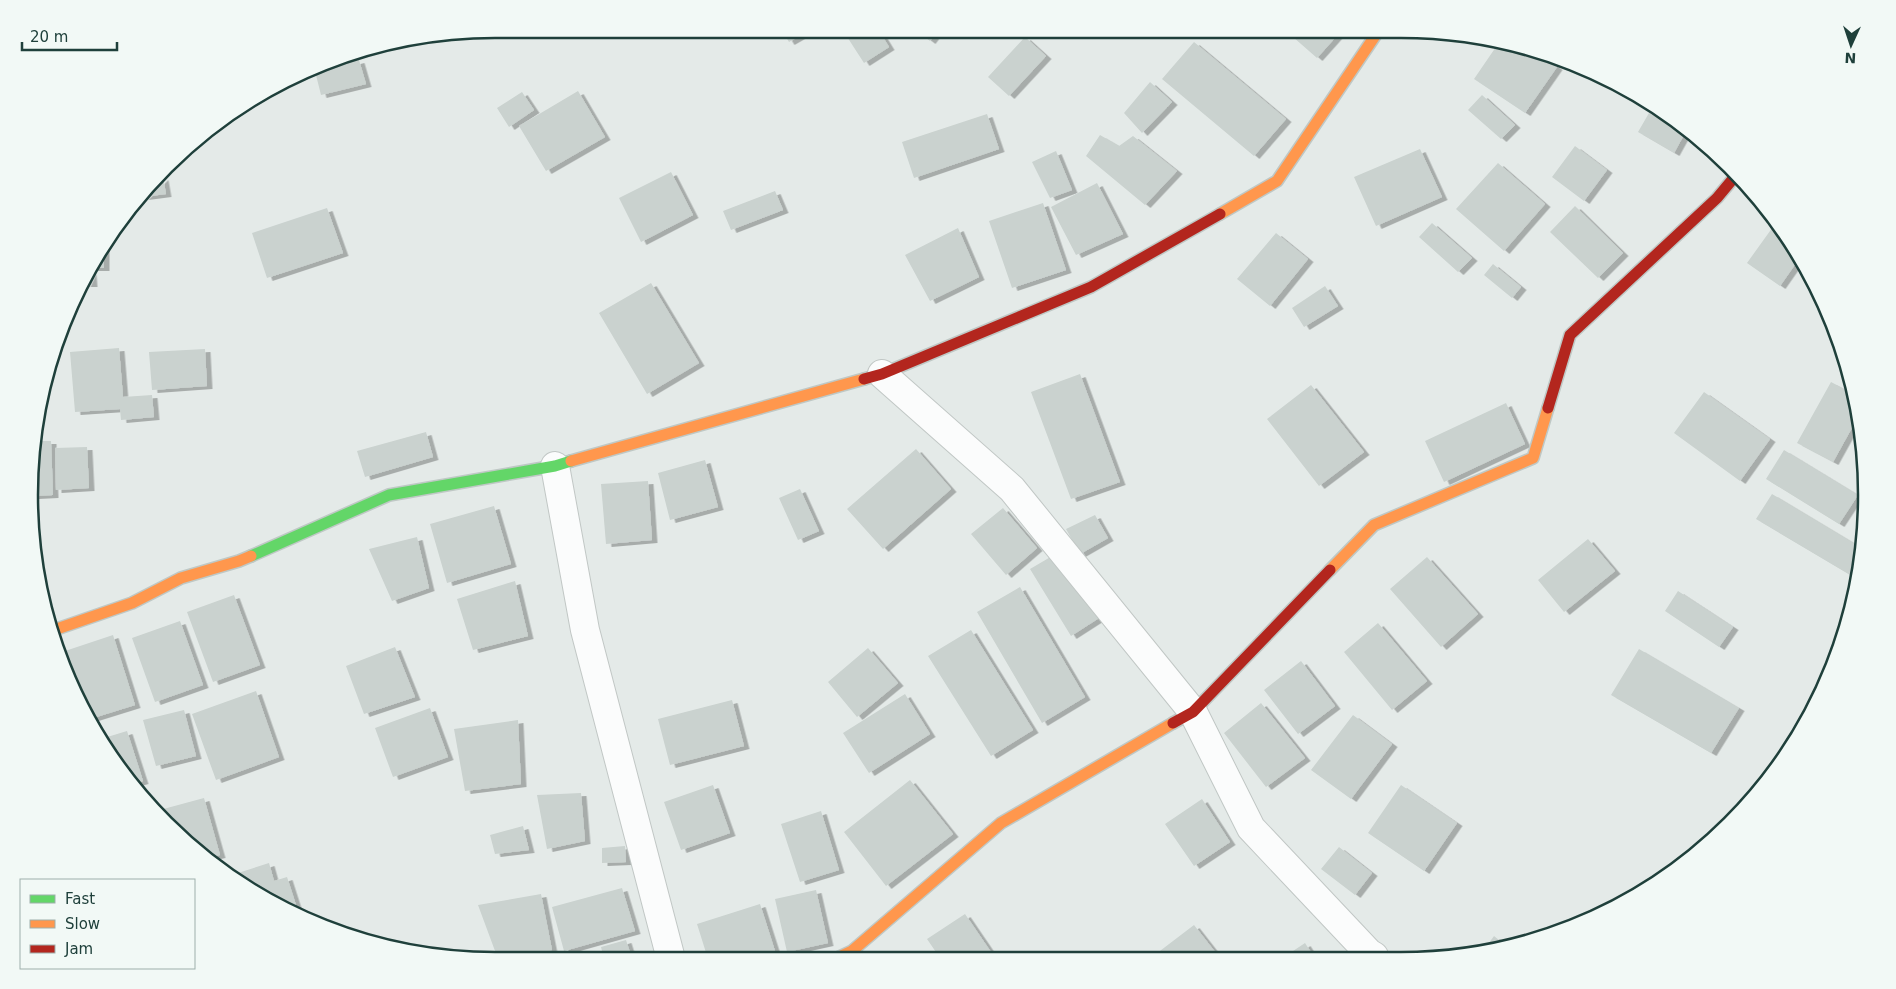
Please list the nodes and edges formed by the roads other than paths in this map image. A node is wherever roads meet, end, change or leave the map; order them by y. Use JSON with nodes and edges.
{"nodes":[{"id":1,"x":1374,"y":38,"type":"edge"},
{"id":2,"x":1733,"y":180,"type":"edge"},
{"id":3,"x":882,"y":374,"type":"junction"},
{"id":4,"x":554,"y":466,"type":"junction"},
{"id":5,"x":58,"y":629,"type":"edge"},
{"id":6,"x":1193,"y":712,"type":"junction"},
{"id":7,"x":669,"y":952,"type":"edge"},
{"id":8,"x":850,"y":952,"type":"edge"},
{"id":9,"x":1366,"y":952,"type":"edge"}],
"edges":[{"from":1,"to":3,"type":"street"},
{"from":2,"to":6,"type":"street"},
{"from":3,"to":4,"type":"street"},
{"from":3,"to":6,"type":"street"},
{"from":4,"to":5,"type":"street"},
{"from":4,"to":7,"type":"street"},
{"from":6,"to":8,"type":"street"},
{"from":6,"to":9,"type":"street"}]}
